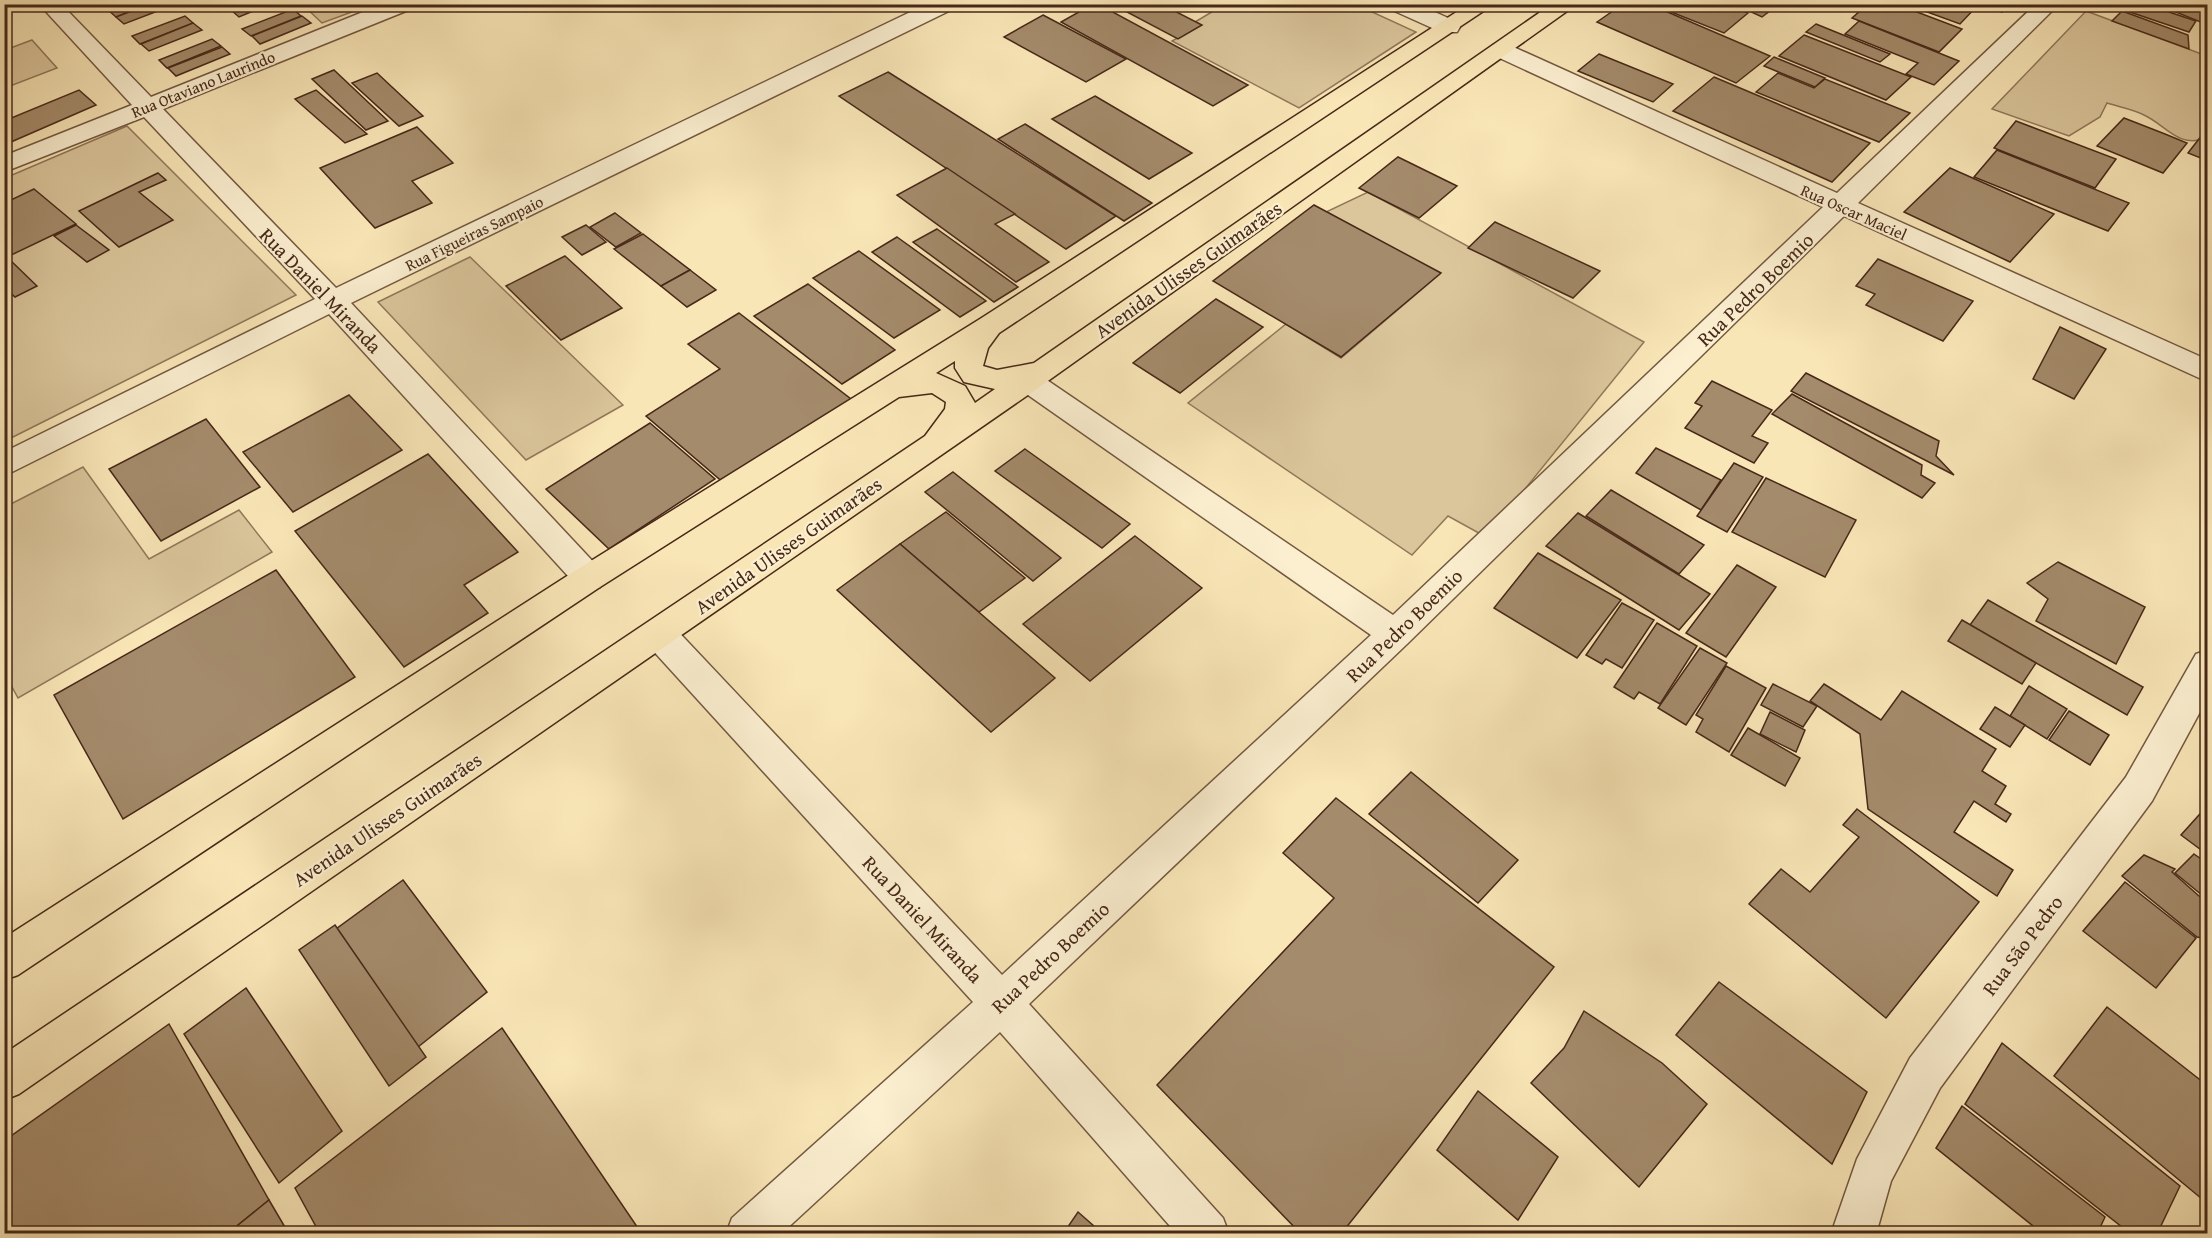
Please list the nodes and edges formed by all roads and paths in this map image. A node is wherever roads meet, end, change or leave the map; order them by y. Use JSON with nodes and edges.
{"nodes":[{"id":1,"x":49,"y":4,"type":"edge"},
{"id":2,"x":403,"y":4,"type":"edge"},
{"id":3,"x":945,"y":4,"type":"edge"},
{"id":4,"x":1398,"y":4,"type":"edge"},
{"id":5,"x":1484,"y":4,"type":"edge"},
{"id":6,"x":1567,"y":4,"type":"edge"},
{"id":7,"x":2049,"y":4,"type":"edge"},
{"id":8,"x":1449,"y":27,"type":"junction"},
{"id":9,"x":1501,"y":50,"type":"junction"},
{"id":10,"x":147,"y":106,"type":"junction"},
{"id":11,"x":4,"y":165,"type":"edge"},
{"id":12,"x":1840,"y":207,"type":"junction"},
{"id":13,"x":333,"y":300,"type":"junction"},
{"id":14,"x":990,"y":326,"type":"junction"},
{"id":15,"x":2208,"y":372,"type":"edge"},
{"id":16,"x":1039,"y":373,"type":"junction"},
{"id":17,"x":869,"y":401,"type":"junction"},
{"id":18,"x":916,"y":457,"type":"junction"},
{"id":19,"x":4,"y":465,"type":"edge"},
{"id":20,"x":589,"y":578,"type":"junction"},
{"id":21,"x":659,"y":634,"type":"junction"},
{"id":22,"x":1395,"y":634,"type":"junction"},
{"id":23,"x":2208,"y":664,"type":"edge"},
{"id":24,"x":4,"y":961,"type":"edge"},
{"id":25,"x":1001,"y":1003,"type":"junction"},
{"id":26,"x":4,"y":1079,"type":"edge"},
{"id":27,"x":748,"y":1233,"type":"edge"},
{"id":28,"x":1207,"y":1233,"type":"edge"},
{"id":29,"x":1853,"y":1233,"type":"edge"}],
"edges":[{"from":1,"to":10,"type":"street","name":"Rua Daniel Miranda"},
{"from":2,"to":10,"type":"street","name":"Rua Otaviano Laurindo"},
{"from":3,"to":13,"type":"street","name":"Rua Figueiras Sampaio"},
{"from":4,"to":8,"type":"street"},
{"from":5,"to":8,"type":"main road"},
{"from":6,"to":9,"type":"main road","name":"Avenida Ulisses Guimarães"},
{"from":7,"to":12,"type":"street","name":"Rua Pedro Boemio"},
{"from":8,"to":14,"type":"main road"},
{"from":9,"to":12,"type":"street","name":"Rua Oscar Maciel"},
{"from":9,"to":16,"type":"main road","name":"Avenida Ulisses Guimarães"},
{"from":10,"to":11,"type":"street","name":"Rua Otaviano Laurindo"},
{"from":10,"to":13,"type":"street","name":"Rua Daniel Miranda"},
{"from":12,"to":15,"type":"street","name":"Rua Oscar Maciel"},
{"from":12,"to":22,"type":"street","name":"Rua Pedro Boemio"},
{"from":13,"to":19,"type":"street","name":"Rua Figueiras Sampaio"},
{"from":13,"to":20,"type":"street","name":"Rua Daniel Miranda"},
{"from":14,"to":16,"type":"main road"},
{"from":14,"to":17,"type":"main road"},
{"from":16,"to":18,"type":"main road","name":"Avenida Ulisses Guimarães"},
{"from":16,"to":22,"type":"street"},
{"from":17,"to":18,"type":"main road"},
{"from":17,"to":20,"type":"main road"},
{"from":18,"to":21,"type":"main road","name":"Avenida Ulisses Guimarães"},
{"from":20,"to":24,"type":"main road"},
{"from":21,"to":25,"type":"street","name":"Rua Daniel Miranda"},
{"from":21,"to":26,"type":"main road","name":"Avenida Ulisses Guimarães"},
{"from":22,"to":25,"type":"street","name":"Rua Pedro Boemio"},
{"from":23,"to":29,"type":"street","name":"Rua São Pedro"},
{"from":25,"to":27,"type":"street","name":"Rua Pedro Boemio"},
{"from":25,"to":28,"type":"street","name":"Rua Daniel Miranda"}]}
